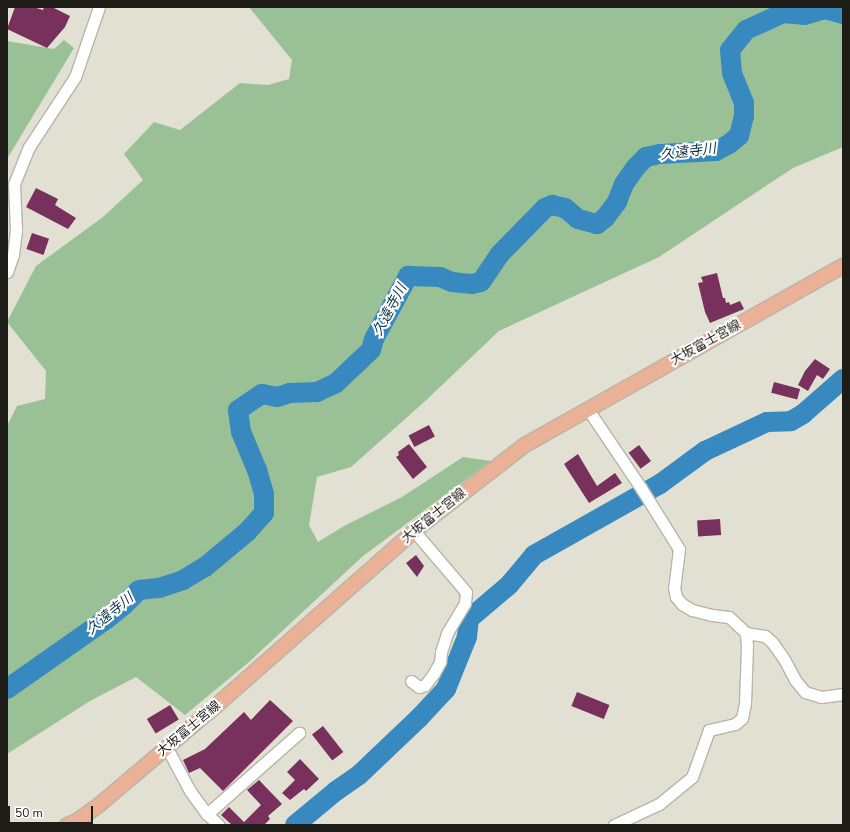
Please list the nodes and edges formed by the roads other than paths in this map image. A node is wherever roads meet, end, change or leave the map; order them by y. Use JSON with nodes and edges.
{"nodes":[{"id":1,"x":99,"y":7,"type":"edge"},
{"id":2,"x":843,"y":266,"type":"edge"},
{"id":3,"x":7,"y":272,"type":"edge"},
{"id":4,"x":587,"y":408,"type":"junction"},
{"id":5,"x":414,"y":531,"type":"junction"},
{"id":6,"x":746,"y":633,"type":"junction"},
{"id":7,"x":411,"y":681,"type":"dead end"},
{"id":8,"x":843,"y":694,"type":"edge"},
{"id":9,"x":299,"y":733,"type":"dead end"},
{"id":10,"x":167,"y":748,"type":"junction"},
{"id":11,"x":207,"y":814,"type":"junction"},
{"id":12,"x":73,"y":824,"type":"edge"},
{"id":13,"x":219,"y":825,"type":"edge"},
{"id":14,"x":614,"y":825,"type":"edge"}],
"edges":[{"from":1,"to":3,"type":"street"},
{"from":2,"to":4,"type":"main road","name":"大坂富士宮線"},
{"from":4,"to":5,"type":"main road","name":"大坂富士宮線"},
{"from":4,"to":6,"type":"street"},
{"from":5,"to":7,"type":"street"},
{"from":5,"to":10,"type":"main road","name":"大坂富士宮線"},
{"from":6,"to":8,"type":"street"},
{"from":6,"to":14,"type":"street"},
{"from":9,"to":11,"type":"street"},
{"from":10,"to":11,"type":"street"},
{"from":10,"to":12,"type":"main road","name":"大坂富士宮線"},
{"from":11,"to":13,"type":"street"}]}
